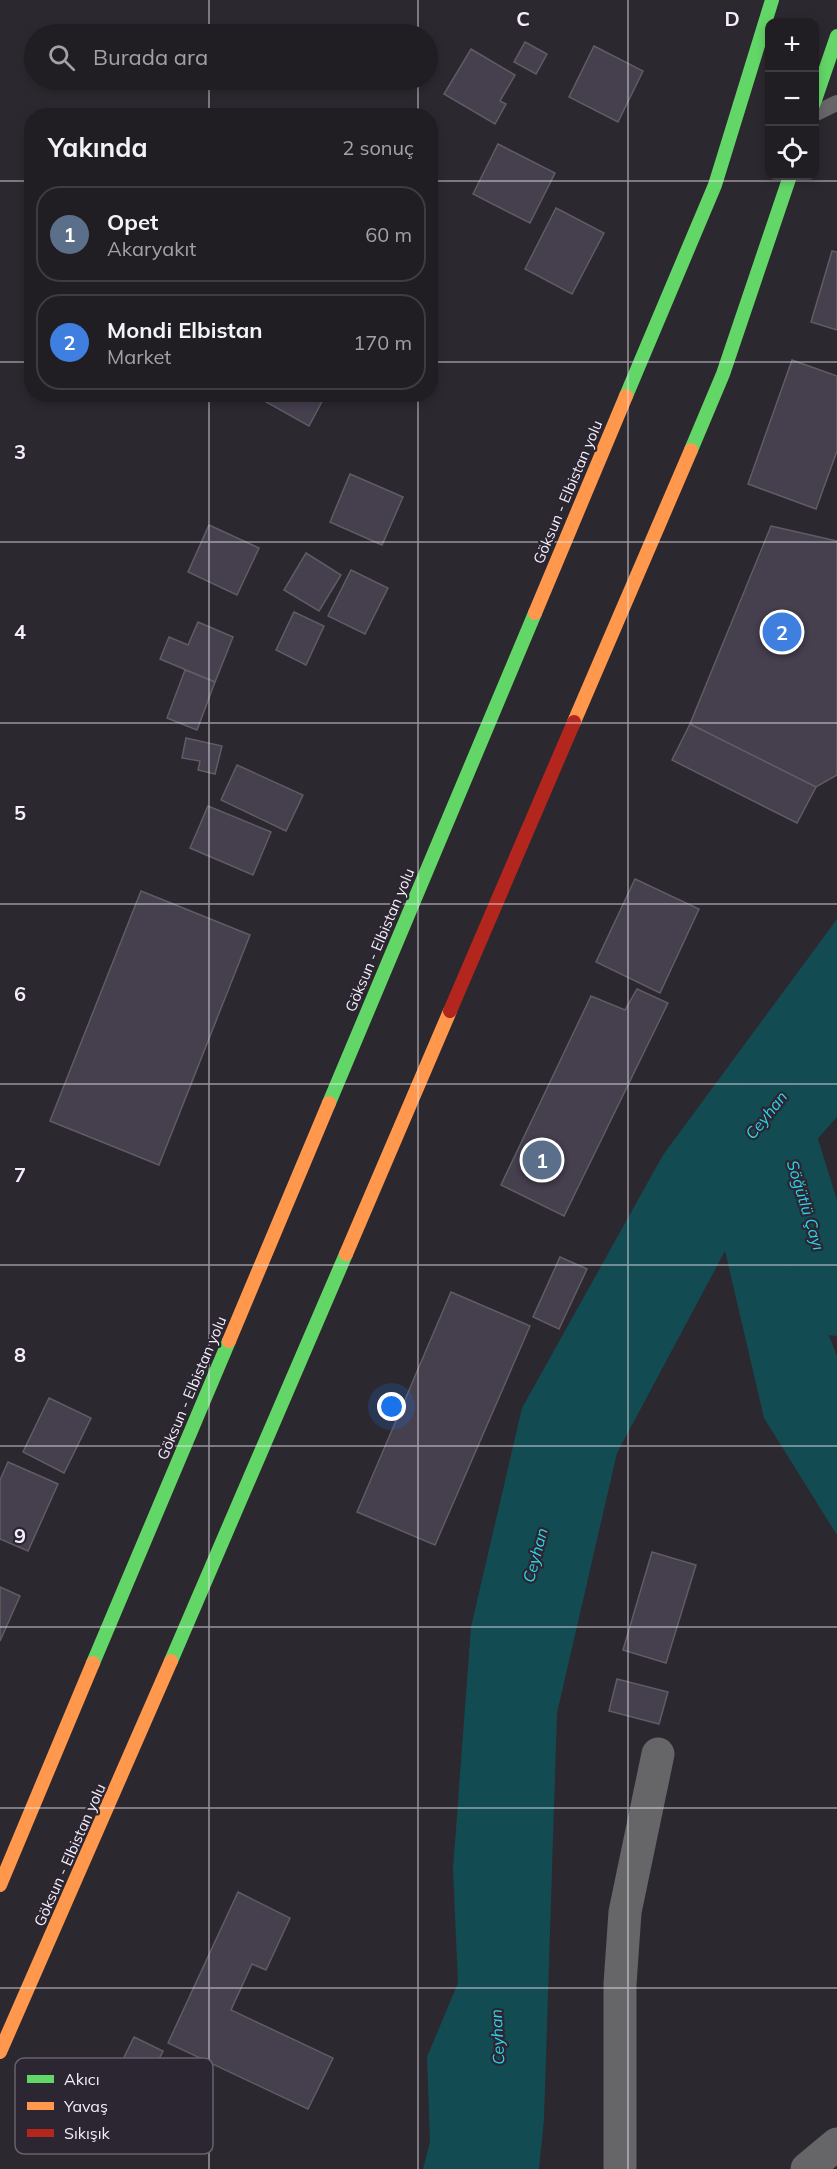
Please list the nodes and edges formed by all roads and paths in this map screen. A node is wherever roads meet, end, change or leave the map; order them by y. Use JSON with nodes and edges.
{"nodes":[{"id":1,"x":772,"y":0,"type":"edge"},
{"id":2,"x":837,"y":36,"type":"edge"},
{"id":3,"x":819,"y":88,"type":"edge"},
{"id":4,"x":837,"y":103,"type":"edge"},
{"id":5,"x":819,"y":112,"type":"edge"},
{"id":6,"x":789,"y":180,"type":"edge"},
{"id":7,"x":658,"y":1754,"type":"dead end"},
{"id":8,"x":0,"y":1885,"type":"edge"},
{"id":9,"x":0,"y":2052,"type":"edge"},
{"id":10,"x":837,"y":2144,"type":"edge"},
{"id":11,"x":620,"y":2169,"type":"edge"},
{"id":12,"x":807,"y":2169,"type":"edge"}],
"edges":[{"from":1,"to":8,"type":"highway","name":"Göksun - Elbistan yolu"},
{"from":2,"to":3,"type":"highway"},
{"from":4,"to":5,"type":"lane"},
{"from":6,"to":9,"type":"highway","name":"Göksun - Elbistan yolu"},
{"from":7,"to":11,"type":"street"},
{"from":10,"to":12,"type":"street"}]}
